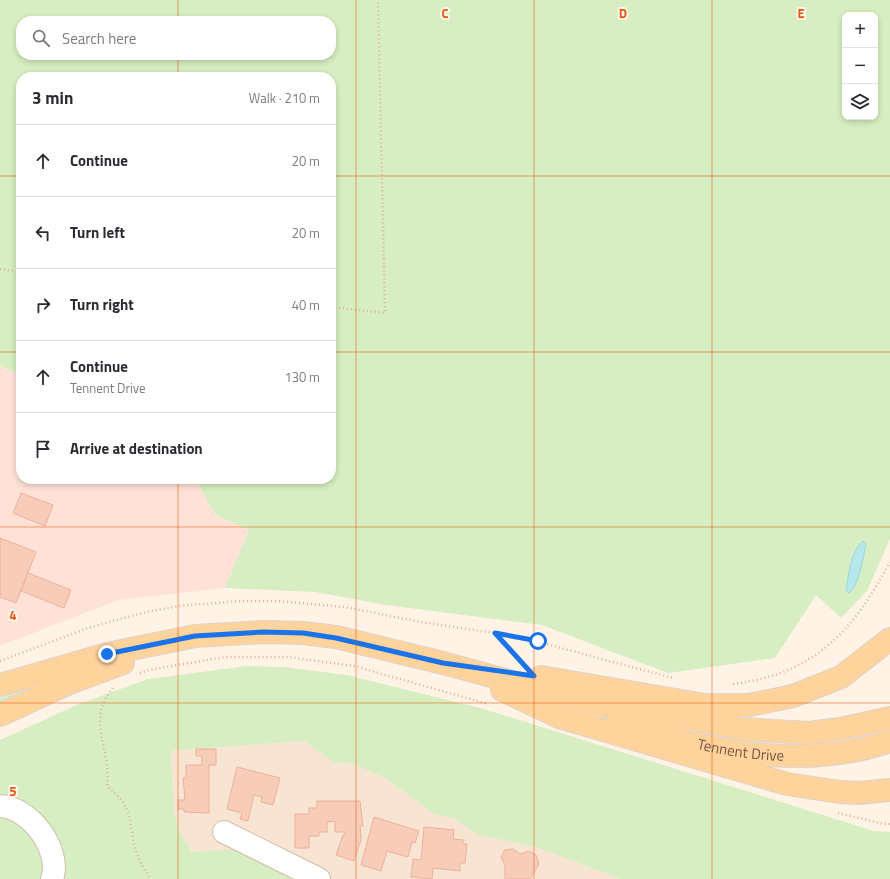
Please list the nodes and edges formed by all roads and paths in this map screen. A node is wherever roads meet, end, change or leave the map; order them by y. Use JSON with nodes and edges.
{"nodes":[{"id":1,"x":378,"y":0,"type":"edge"},
{"id":2,"x":0,"y":269,"type":"edge"},
{"id":3,"x":16,"y":271,"type":"edge"},
{"id":4,"x":336,"y":308,"type":"edge"},
{"id":5,"x":890,"y":562,"type":"edge"},
{"id":6,"x":495,"y":633,"type":"junction"},
{"id":7,"x":195,"y":636,"type":"junction"},
{"id":8,"x":890,"y":639,"type":"edge"},
{"id":9,"x":0,"y":661,"type":"edge"},
{"id":10,"x":443,"y":663,"type":"junction"},
{"id":11,"x":135,"y":674,"type":"dead end"},
{"id":12,"x":534,"y":676,"type":"junction"},
{"id":13,"x":680,"y":680,"type":"dead end"},
{"id":14,"x":726,"y":684,"type":"dead end"},
{"id":15,"x":0,"y":685,"type":"edge"},
{"id":16,"x":116,"y":685,"type":"dead end"},
{"id":17,"x":598,"y":705,"type":"junction"},
{"id":18,"x":493,"y":706,"type":"dead end"},
{"id":19,"x":0,"y":715,"type":"edge"},
{"id":20,"x":890,"y":718,"type":"edge"},
{"id":21,"x":890,"y":741,"type":"edge"},
{"id":22,"x":890,"y":790,"type":"edge"},
{"id":23,"x":0,"y":806,"type":"edge"},
{"id":24,"x":834,"y":811,"type":"dead end"},
{"id":25,"x":890,"y":824,"type":"edge"},
{"id":26,"x":224,"y":832,"type":"dead end"},
{"id":27,"x":52,"y":879,"type":"edge"},
{"id":28,"x":151,"y":879,"type":"edge"},
{"id":29,"x":319,"y":879,"type":"edge"}],
"edges":[{"from":1,"to":4,"type":"path"},
{"from":2,"to":3,"type":"path"},
{"from":5,"to":14,"type":"path"},
{"from":6,"to":9,"type":"path"},
{"from":6,"to":12,"type":"path"},
{"from":6,"to":13,"type":"path"},
{"from":7,"to":10,"type":"main road","name":"Tennent Drive"},
{"from":7,"to":15,"type":"main road","name":"Tennent Drive"},
{"from":7,"to":19,"type":"main road","name":"Tennent Drive"},
{"from":8,"to":12,"type":"main road"},
{"from":10,"to":12,"type":"main road"},
{"from":10,"to":17,"type":"main road","name":"Tennent Drive"},
{"from":10,"to":22,"type":"main road"},
{"from":11,"to":18,"type":"path"},
{"from":16,"to":28,"type":"path"},
{"from":17,"to":20,"type":"main road","name":"Tennent Drive"},
{"from":17,"to":21,"type":"main road","name":"Tennent Drive"},
{"from":23,"to":27,"type":"lane"},
{"from":24,"to":25,"type":"path"},
{"from":26,"to":29,"type":"lane"}]}
